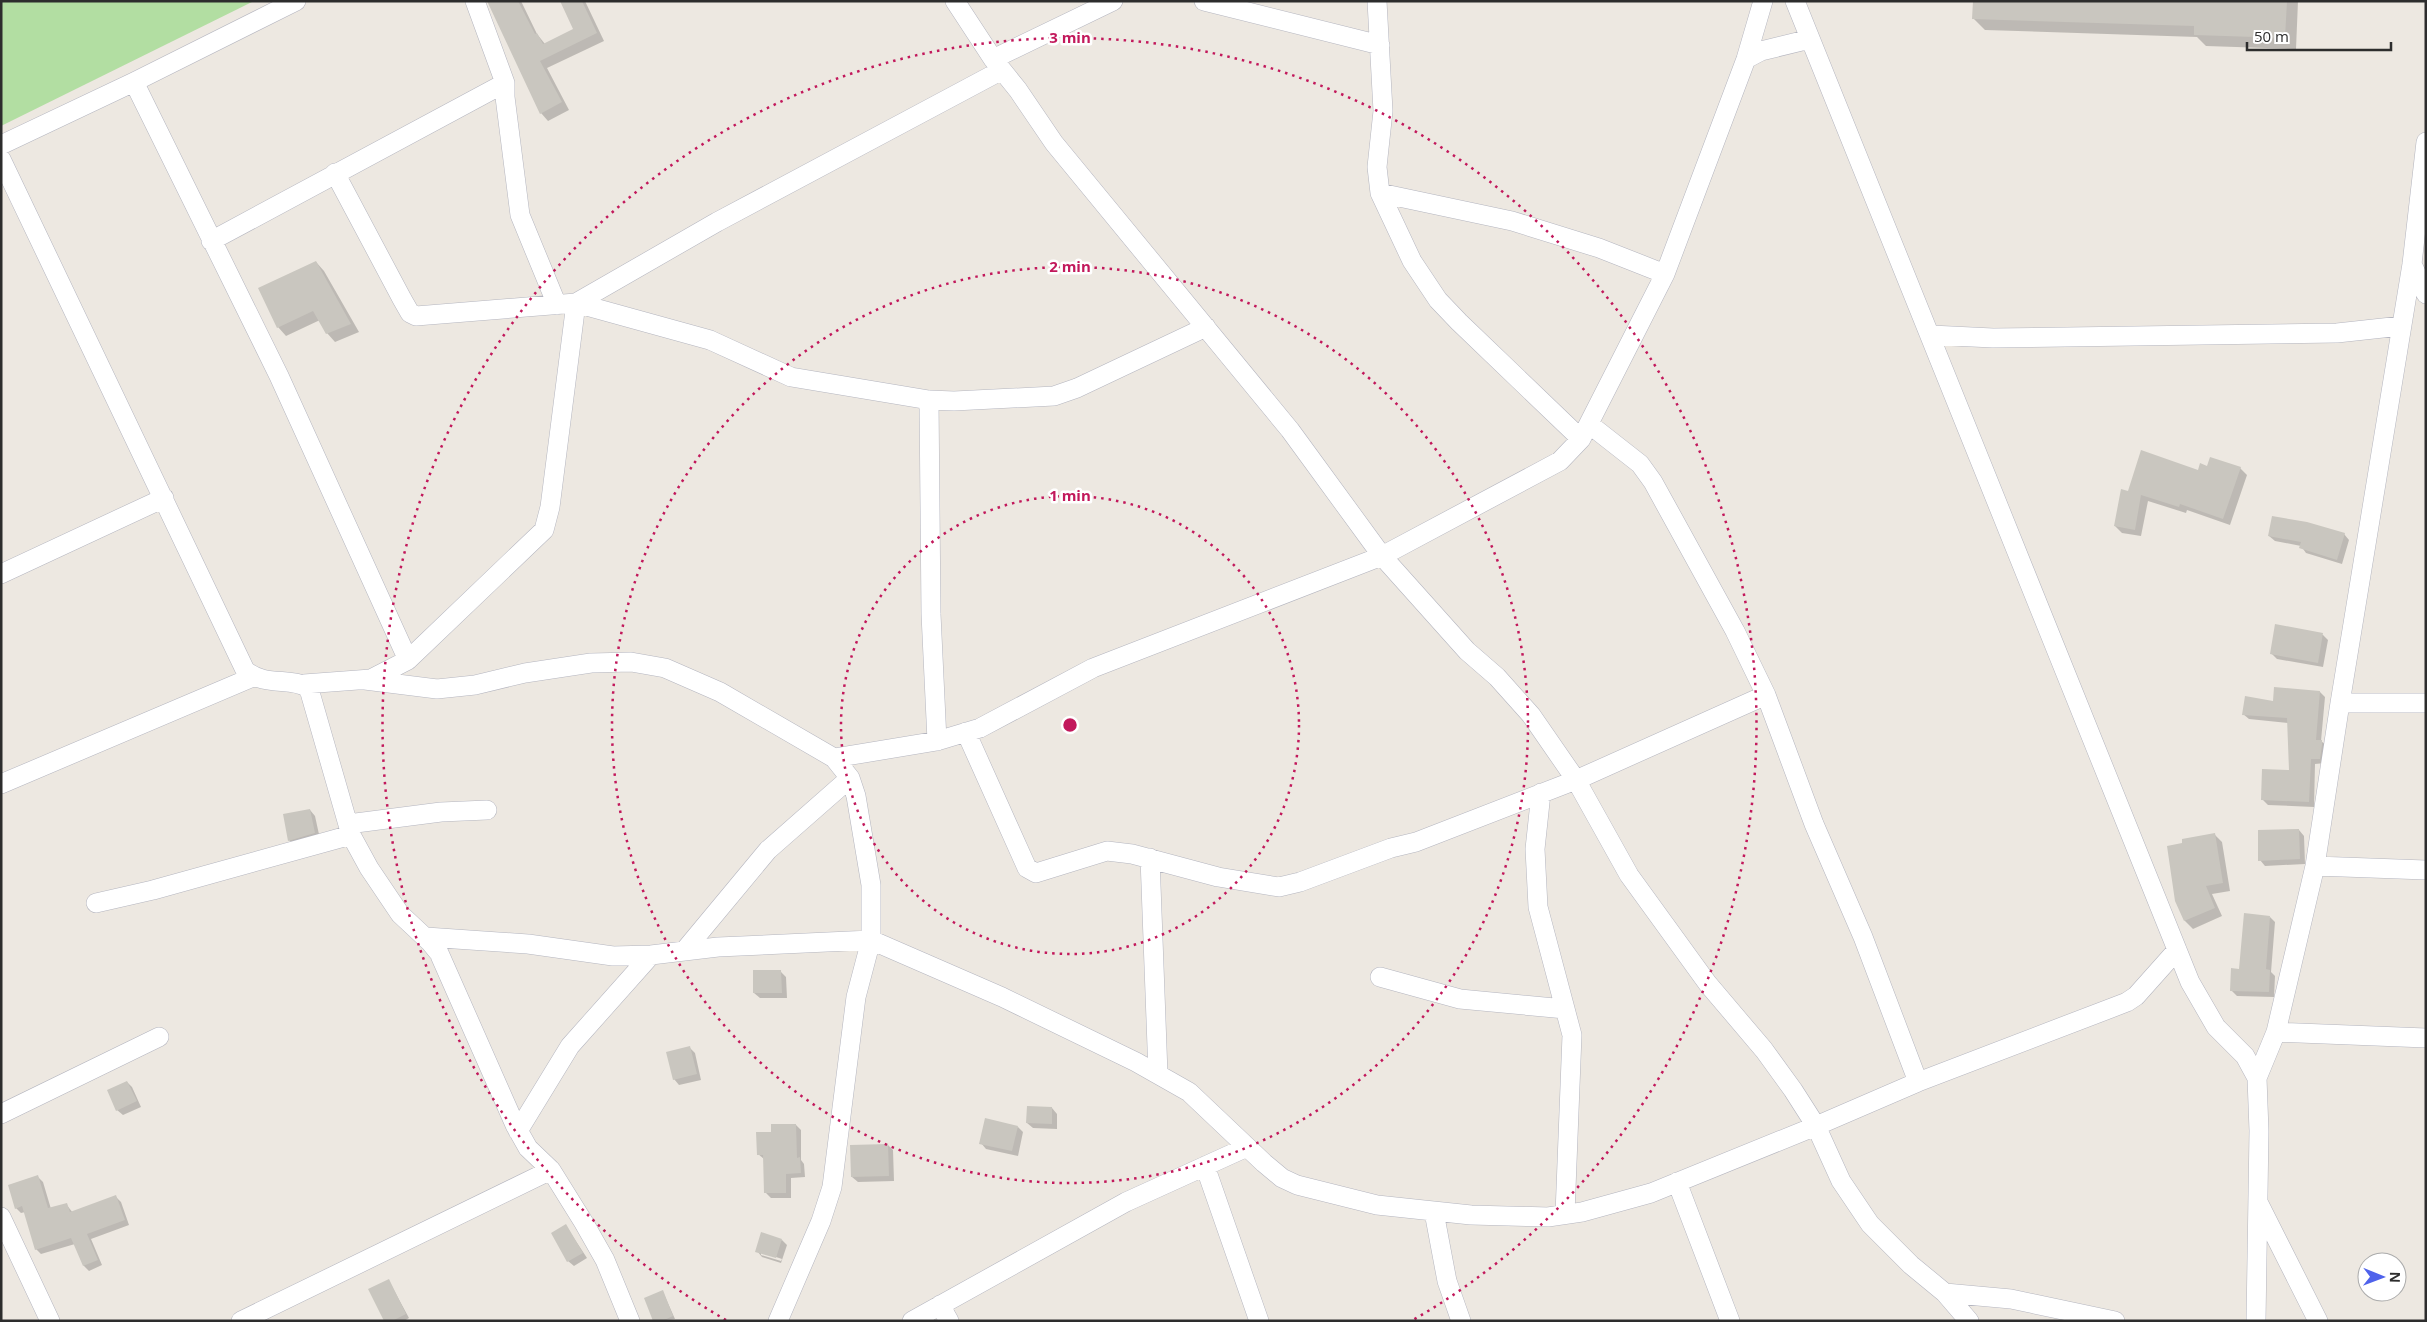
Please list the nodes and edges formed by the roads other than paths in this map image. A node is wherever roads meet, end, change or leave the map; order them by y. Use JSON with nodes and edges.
{"nodes":[{"id":1,"x":296,"y":1,"type":"edge"},
{"id":2,"x":475,"y":1,"type":"edge"},
{"id":3,"x":955,"y":1,"type":"edge"},
{"id":4,"x":1113,"y":1,"type":"edge"},
{"id":5,"x":1204,"y":1,"type":"edge"},
{"id":6,"x":1377,"y":1,"type":"edge"},
{"id":7,"x":1763,"y":1,"type":"edge"},
{"id":8,"x":1794,"y":1,"type":"edge"},
{"id":9,"x":1810,"y":39,"type":"junction"},
{"id":10,"x":1380,"y":45,"type":"junction"},
{"id":11,"x":1746,"y":60,"type":"junction"},
{"id":12,"x":997,"y":64,"type":"junction"},
{"id":13,"x":134,"y":82,"type":"junction"},
{"id":14,"x":505,"y":83,"type":"junction"},
{"id":15,"x":2426,"y":142,"type":"edge"},
{"id":16,"x":1,"y":145,"type":"edge"},
{"id":17,"x":1,"y":159,"type":"edge"},
{"id":18,"x":336,"y":173,"type":"junction"},
{"id":19,"x":2423,"y":191,"type":"edge"},
{"id":20,"x":1380,"y":193,"type":"junction"},
{"id":21,"x":211,"y":241,"type":"junction"},
{"id":22,"x":2412,"y":264,"type":"junction"},
{"id":23,"x":1665,"y":274,"type":"junction"},
{"id":24,"x":2426,"y":294,"type":"edge"},
{"id":25,"x":576,"y":303,"type":"junction"},
{"id":26,"x":557,"y":305,"type":"junction"},
{"id":27,"x":2400,"y":326,"type":"junction"},
{"id":28,"x":1206,"y":327,"type":"junction"},
{"id":29,"x":1931,"y":335,"type":"junction"},
{"id":30,"x":929,"y":400,"type":"junction"},
{"id":31,"x":1585,"y":431,"type":"junction"},
{"id":32,"x":164,"y":498,"type":"junction"},
{"id":33,"x":1382,"y":556,"type":"junction"},
{"id":34,"x":3,"y":569,"type":"edge"},
{"id":35,"x":408,"y":660,"type":"junction"},
{"id":36,"x":253,"y":677,"type":"junction"},
{"id":37,"x":365,"y":680,"type":"junction"},
{"id":38,"x":304,"y":684,"type":"junction"},
{"id":39,"x":1766,"y":695,"type":"junction"},
{"id":40,"x":2340,"y":702,"type":"junction"},
{"id":41,"x":2426,"y":703,"type":"edge"},
{"id":42,"x":966,"y":732,"type":"junction"},
{"id":43,"x":937,"y":741,"type":"junction"},
{"id":44,"x":834,"y":758,"type":"junction"},
{"id":45,"x":3,"y":778,"type":"edge"},
{"id":46,"x":850,"y":778,"type":"junction"},
{"id":47,"x":1576,"y":780,"type":"junction"},
{"id":48,"x":1541,"y":793,"type":"junction"},
{"id":49,"x":487,"y":810,"type":"dead end"},
{"id":50,"x":349,"y":829,"type":"junction"},
{"id":51,"x":1150,"y":858,"type":"junction"},
{"id":52,"x":2315,"y":866,"type":"junction"},
{"id":53,"x":2426,"y":870,"type":"edge"},
{"id":54,"x":96,"y":903,"type":"dead end"},
{"id":55,"x":426,"y":937,"type":"junction"},
{"id":56,"x":871,"y":940,"type":"junction"},
{"id":57,"x":685,"y":950,"type":"junction"},
{"id":58,"x":2177,"y":950,"type":"junction"},
{"id":59,"x":651,"y":955,"type":"junction"},
{"id":60,"x":1380,"y":977,"type":"dead end"},
{"id":61,"x":1565,"y":1009,"type":"junction"},
{"id":62,"x":2276,"y":1032,"type":"junction"},
{"id":63,"x":159,"y":1037,"type":"dead end"},
{"id":64,"x":2426,"y":1038,"type":"edge"},
{"id":65,"x":1158,"y":1074,"type":"junction"},
{"id":66,"x":2257,"y":1078,"type":"junction"},
{"id":67,"x":1918,"y":1082,"type":"junction"},
{"id":68,"x":1,"y":1114,"type":"edge"},
{"id":69,"x":1816,"y":1126,"type":"junction"},
{"id":70,"x":518,"y":1131,"type":"junction"},
{"id":71,"x":1247,"y":1147,"type":"junction"},
{"id":72,"x":1205,"y":1166,"type":"junction"},
{"id":73,"x":551,"y":1170,"type":"junction"},
{"id":74,"x":1677,"y":1182,"type":"junction"},
{"id":75,"x":2257,"y":1200,"type":"junction"},
{"id":76,"x":1434,"y":1212,"type":"junction"},
{"id":77,"x":1565,"y":1214,"type":"junction"},
{"id":78,"x":1,"y":1217,"type":"edge"},
{"id":79,"x":1945,"y":1293,"type":"junction"},
{"id":80,"x":944,"y":1313,"type":"edge"},
{"id":81,"x":50,"y":1321,"type":"edge"},
{"id":82,"x":241,"y":1321,"type":"edge"},
{"id":83,"x":630,"y":1321,"type":"edge"},
{"id":84,"x":778,"y":1321,"type":"edge"},
{"id":85,"x":912,"y":1321,"type":"edge"},
{"id":86,"x":1259,"y":1321,"type":"edge"},
{"id":87,"x":1461,"y":1321,"type":"edge"},
{"id":88,"x":1730,"y":1321,"type":"edge"},
{"id":89,"x":1968,"y":1321,"type":"edge"},
{"id":90,"x":2115,"y":1321,"type":"edge"},
{"id":91,"x":2256,"y":1321,"type":"edge"},
{"id":92,"x":2318,"y":1321,"type":"edge"}],
"edges":[{"from":1,"to":13,"type":"street"},
{"from":2,"to":14,"type":"street"},
{"from":3,"to":12,"type":"street"},
{"from":4,"to":12,"type":"street"},
{"from":5,"to":10,"type":"street"},
{"from":6,"to":10,"type":"street"},
{"from":7,"to":11,"type":"street"},
{"from":8,"to":9,"type":"street"},
{"from":9,"to":11,"type":"street"},
{"from":9,"to":29,"type":"street"},
{"from":10,"to":20,"type":"street"},
{"from":11,"to":23,"type":"street"},
{"from":12,"to":25,"type":"street"},
{"from":12,"to":28,"type":"street"},
{"from":13,"to":16,"type":"street"},
{"from":13,"to":21,"type":"street"},
{"from":14,"to":18,"type":"street"},
{"from":14,"to":26,"type":"street"},
{"from":15,"to":19,"type":"street"},
{"from":17,"to":32,"type":"street"},
{"from":18,"to":21,"type":"street"},
{"from":18,"to":26,"type":"street"},
{"from":19,"to":22,"type":"street"},
{"from":20,"to":23,"type":"street"},
{"from":20,"to":31,"type":"street"},
{"from":21,"to":35,"type":"street"},
{"from":22,"to":24,"type":"street"},
{"from":22,"to":27,"type":"street"},
{"from":23,"to":31,"type":"street"},
{"from":25,"to":26,"type":"street"},
{"from":25,"to":30,"type":"street"},
{"from":25,"to":35,"type":"street"},
{"from":27,"to":29,"type":"street"},
{"from":27,"to":40,"type":"street"},
{"from":28,"to":30,"type":"street"},
{"from":28,"to":33,"type":"street"},
{"from":29,"to":58,"type":"street"},
{"from":30,"to":43,"type":"street"},
{"from":31,"to":33,"type":"street"},
{"from":31,"to":39,"type":"street"},
{"from":32,"to":34,"type":"street"},
{"from":32,"to":36,"type":"street"},
{"from":33,"to":42,"type":"street"},
{"from":33,"to":47,"type":"street"},
{"from":35,"to":37,"type":"street"},
{"from":36,"to":38,"type":"street"},
{"from":36,"to":45,"type":"street"},
{"from":37,"to":38,"type":"street"},
{"from":37,"to":44,"type":"street"},
{"from":38,"to":50,"type":"street"},
{"from":39,"to":47,"type":"street"},
{"from":39,"to":67,"type":"street"},
{"from":40,"to":41,"type":"street"},
{"from":40,"to":52,"type":"street"},
{"from":42,"to":43,"type":"street"},
{"from":42,"to":51,"type":"street"},
{"from":43,"to":44,"type":"street"},
{"from":44,"to":46,"type":"street"},
{"from":46,"to":56,"type":"street"},
{"from":46,"to":57,"type":"street"},
{"from":47,"to":48,"type":"street"},
{"from":47,"to":69,"type":"street"},
{"from":48,"to":51,"type":"street"},
{"from":48,"to":61,"type":"street"},
{"from":49,"to":50,"type":"street"},
{"from":50,"to":54,"type":"street"},
{"from":50,"to":55,"type":"street"},
{"from":51,"to":65,"type":"street"},
{"from":52,"to":53,"type":"street"},
{"from":52,"to":62,"type":"street"},
{"from":55,"to":59,"type":"street"},
{"from":55,"to":70,"type":"street"},
{"from":56,"to":57,"type":"street"},
{"from":56,"to":65,"type":"street"},
{"from":56,"to":84,"type":"street"},
{"from":57,"to":59,"type":"street"},
{"from":58,"to":66,"type":"street"},
{"from":58,"to":67,"type":"street"},
{"from":59,"to":70,"type":"street"},
{"from":60,"to":61,"type":"street"},
{"from":61,"to":77,"type":"street"},
{"from":62,"to":64,"type":"street"},
{"from":62,"to":66,"type":"street"},
{"from":63,"to":68,"type":"street"},
{"from":65,"to":71,"type":"street"},
{"from":66,"to":75,"type":"street"},
{"from":67,"to":69,"type":"street"},
{"from":69,"to":74,"type":"street"},
{"from":69,"to":79,"type":"street"},
{"from":70,"to":73,"type":"street"},
{"from":71,"to":72,"type":"street"},
{"from":71,"to":76,"type":"street"},
{"from":72,"to":80,"type":"street"},
{"from":72,"to":86,"type":"street"},
{"from":73,"to":82,"type":"street"},
{"from":73,"to":83,"type":"street"},
{"from":74,"to":77,"type":"street"},
{"from":74,"to":88,"type":"street"},
{"from":75,"to":91,"type":"street"},
{"from":75,"to":92,"type":"street"},
{"from":76,"to":77,"type":"street"},
{"from":76,"to":87,"type":"street"},
{"from":78,"to":81,"type":"street"},
{"from":79,"to":89,"type":"street"},
{"from":79,"to":90,"type":"street"},
{"from":80,"to":85,"type":"street"}]}
